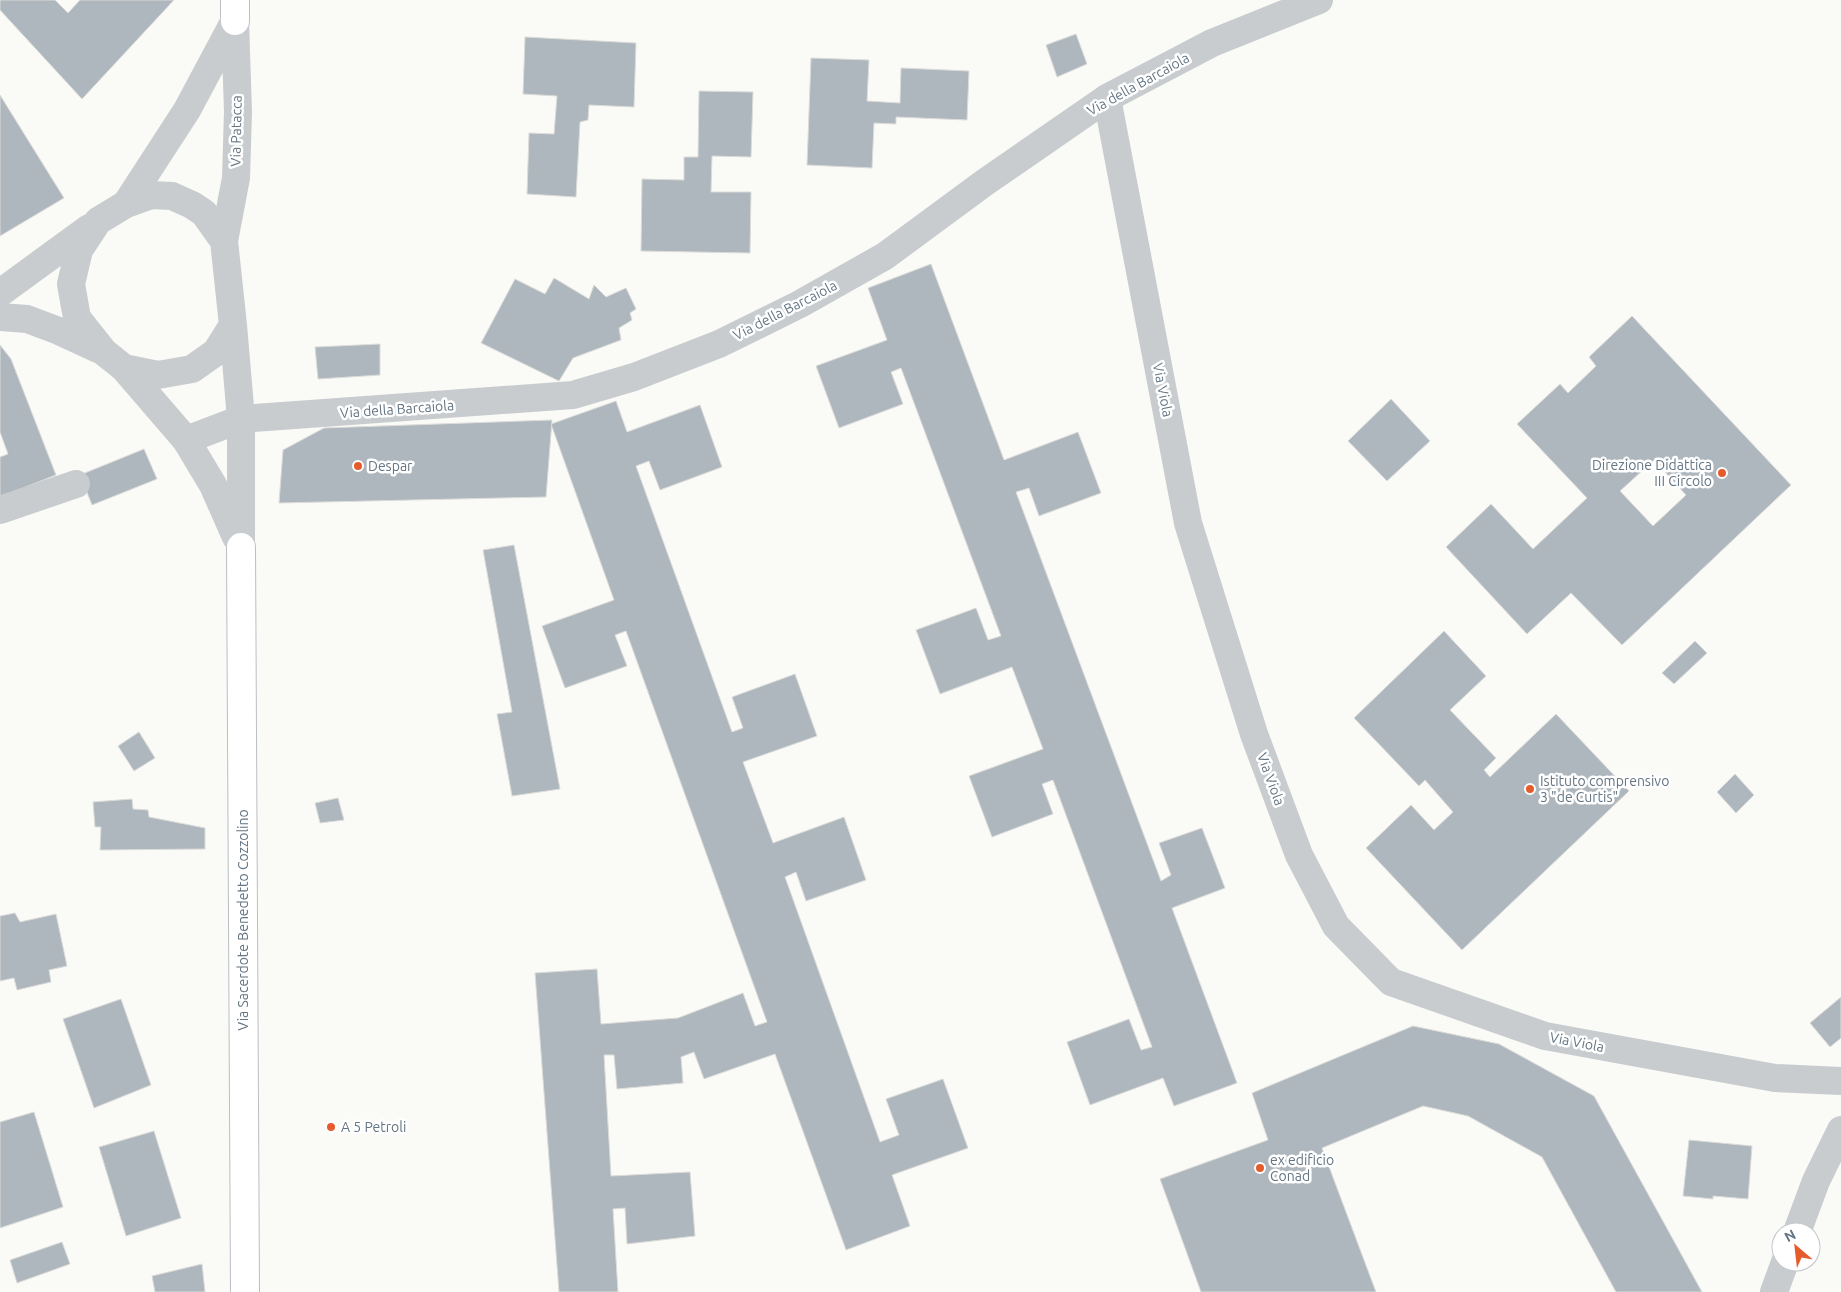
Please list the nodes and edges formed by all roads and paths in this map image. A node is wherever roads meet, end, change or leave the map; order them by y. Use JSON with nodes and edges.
{"nodes":[{"id":1,"x":1319,"y":0,"type":"edge"},
{"id":2,"x":235,"y":11,"type":"edge"},
{"id":3,"x":1107,"y":98,"type":"junction"},
{"id":4,"x":126,"y":204,"type":"junction"},
{"id":5,"x":98,"y":221,"type":"junction"},
{"id":6,"x":224,"y":241,"type":"junction"},
{"id":7,"x":0,"y":293,"type":"edge"},
{"id":8,"x":0,"y":317,"type":"edge"},
{"id":9,"x":233,"y":325,"type":"junction"},
{"id":10,"x":114,"y":360,"type":"junction"},
{"id":11,"x":241,"y":419,"type":"junction"},
{"id":12,"x":186,"y":440,"type":"junction"},
{"id":13,"x":76,"y":484,"type":"dead end"},
{"id":14,"x":0,"y":510,"type":"edge"},
{"id":15,"x":241,"y":547,"type":"junction"},
{"id":16,"x":1841,"y":1081,"type":"edge"},
{"id":17,"x":1841,"y":1130,"type":"edge"},
{"id":18,"x":1801,"y":1222,"type":"edge"},
{"id":19,"x":1781,"y":1272,"type":"edge"},
{"id":20,"x":245,"y":1292,"type":"edge"},
{"id":21,"x":1774,"y":1292,"type":"edge"}],
"edges":[{"from":1,"to":3,"type":"street","name":"Via della Barcaiola"},
{"from":2,"to":4,"type":"street","name":"Via Patacca"},
{"from":2,"to":6,"type":"street","name":"Via Patacca"},
{"from":3,"to":11,"type":"street","name":"Via della Barcaiola"},
{"from":3,"to":16,"type":"street","name":"Via Viola"},
{"from":4,"to":5,"type":"street"},
{"from":4,"to":6,"type":"street"},
{"from":5,"to":7,"type":"street"},
{"from":5,"to":10,"type":"street"},
{"from":6,"to":9,"type":"street"},
{"from":8,"to":10,"type":"street"},
{"from":9,"to":10,"type":"street"},
{"from":9,"to":11,"type":"street","name":"Via Sacerdote Benedetto Cozzolino"},
{"from":10,"to":12,"type":"street","name":"Via Sacerdote Benedetto Cozzolino"},
{"from":11,"to":12,"type":"street","name":"Via della Barcaiola"},
{"from":11,"to":15,"type":"street","name":"Via Sacerdote Benedetto Cozzolino"},
{"from":12,"to":15,"type":"street","name":"Via Sacerdote Benedetto Cozzolino"},
{"from":13,"to":14,"type":"street"},
{"from":15,"to":20,"type":"main road","name":"Via Sacerdote Benedetto Cozzolino"},
{"from":17,"to":18,"type":"street"},
{"from":19,"to":21,"type":"street"}]}
